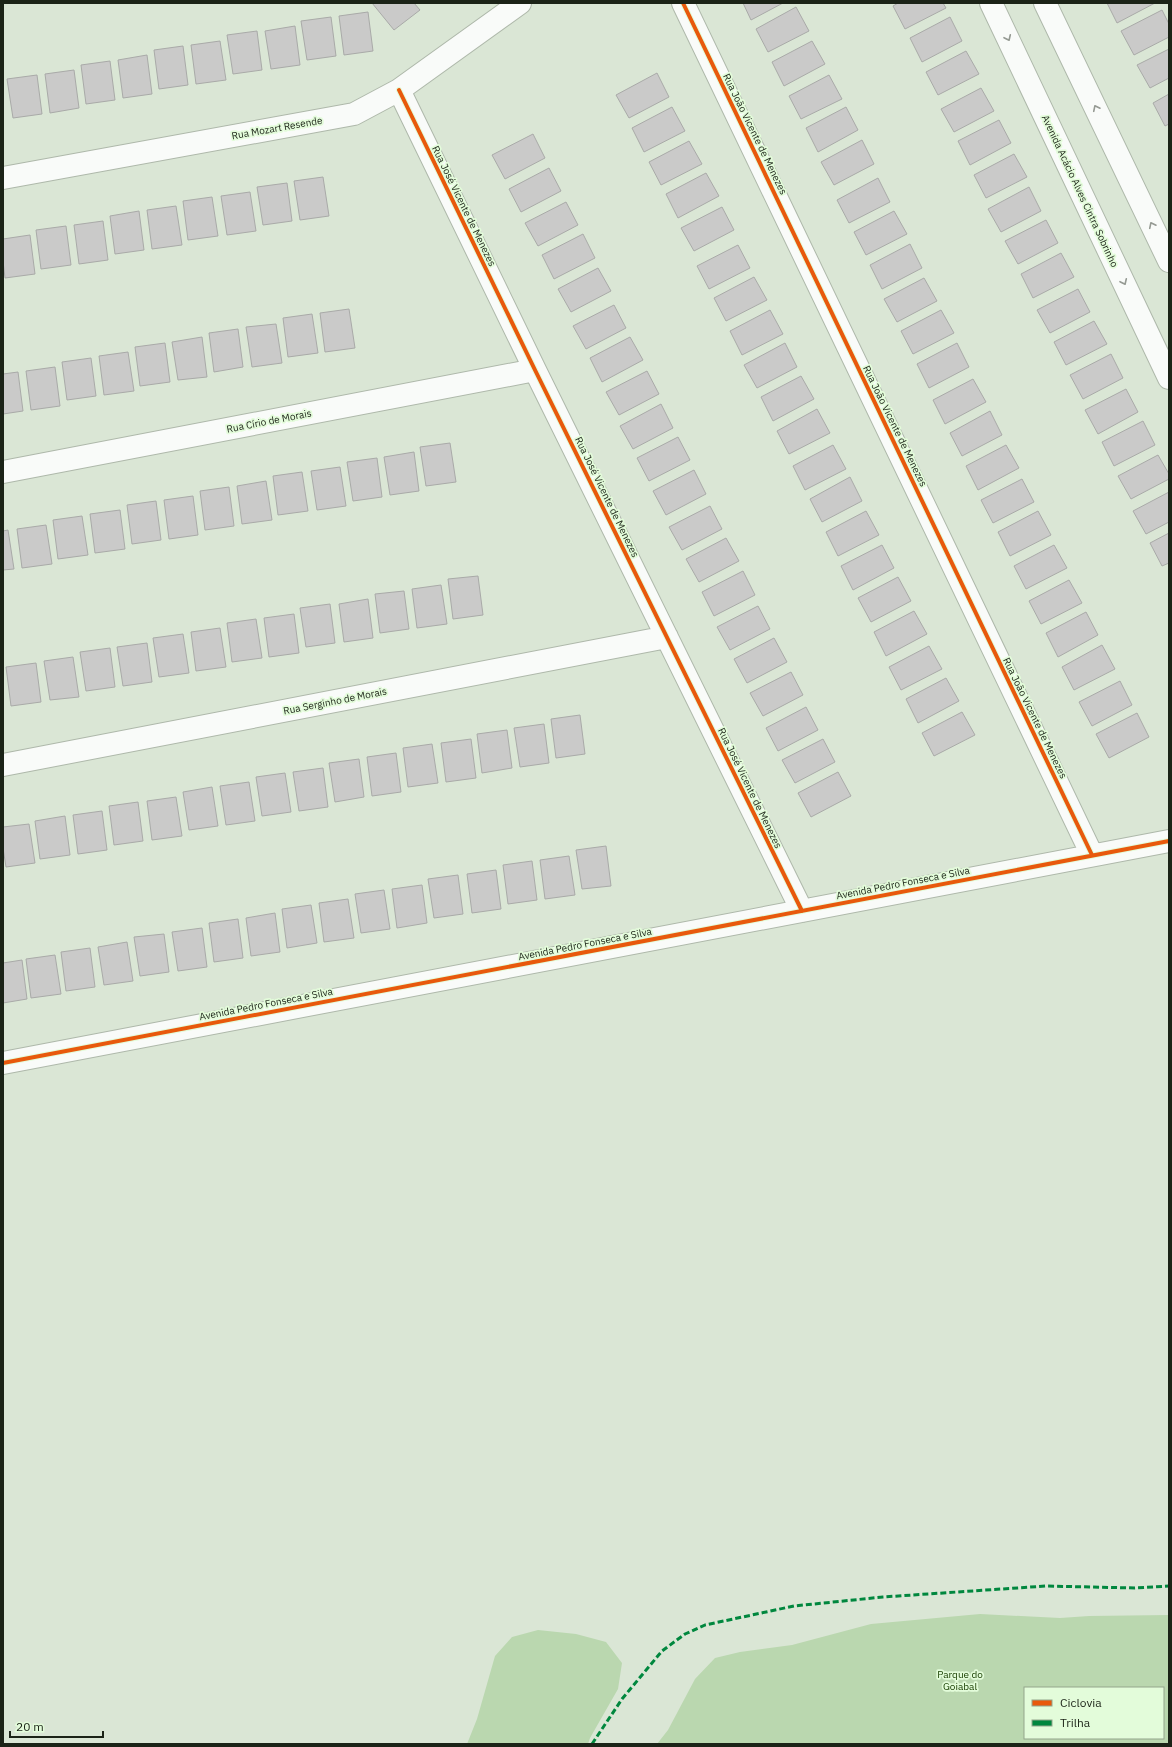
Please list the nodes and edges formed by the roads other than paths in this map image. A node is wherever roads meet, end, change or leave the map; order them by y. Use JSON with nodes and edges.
{"nodes":[{"id":1,"x":520,"y":3,"type":"edge"},
{"id":2,"x":683,"y":3,"type":"edge"},
{"id":3,"x":991,"y":3,"type":"edge"},
{"id":4,"x":1045,"y":3,"type":"edge"},
{"id":5,"x":399,"y":90,"type":"junction"},
{"id":6,"x":3,"y":178,"type":"edge"},
{"id":7,"x":1169,"y":260,"type":"edge"},
{"id":8,"x":535,"y":370,"type":"junction"},
{"id":9,"x":1169,"y":378,"type":"edge"},
{"id":10,"x":3,"y":472,"type":"edge"},
{"id":11,"x":667,"y":637,"type":"junction"},
{"id":12,"x":3,"y":765,"type":"edge"},
{"id":13,"x":1169,"y":841,"type":"edge"},
{"id":14,"x":1092,"y":855,"type":"junction"},
{"id":15,"x":802,"y":911,"type":"junction"},
{"id":16,"x":3,"y":1063,"type":"edge"}],
"edges":[{"from":1,"to":5,"type":"street","name":"Rua Mozart Resende"},
{"from":2,"to":14,"type":"street","name":"Rua João Vicente de Menezes"},
{"from":3,"to":9,"type":"street","name":"Avenida Acácio Alves Cintra Sobrinho","one_way":true},
{"from":7,"to":4,"type":"street","one_way":true},
{"from":5,"to":6,"type":"street","name":"Rua Mozart Resende"},
{"from":5,"to":8,"type":"street","name":"Rua José Vicente de Menezes"},
{"from":8,"to":10,"type":"street","name":"Rua Círio de Morais"},
{"from":8,"to":11,"type":"street","name":"Rua José Vicente de Menezes"},
{"from":11,"to":12,"type":"street","name":"Rua Serginho de Morais"},
{"from":11,"to":15,"type":"street","name":"Rua José Vicente de Menezes"},
{"from":13,"to":14,"type":"street","name":"Avenida Pedro Fonseca e Silva"},
{"from":14,"to":15,"type":"street","name":"Avenida Pedro Fonseca e Silva"},
{"from":15,"to":16,"type":"street","name":"Avenida Pedro Fonseca e Silva"}]}
